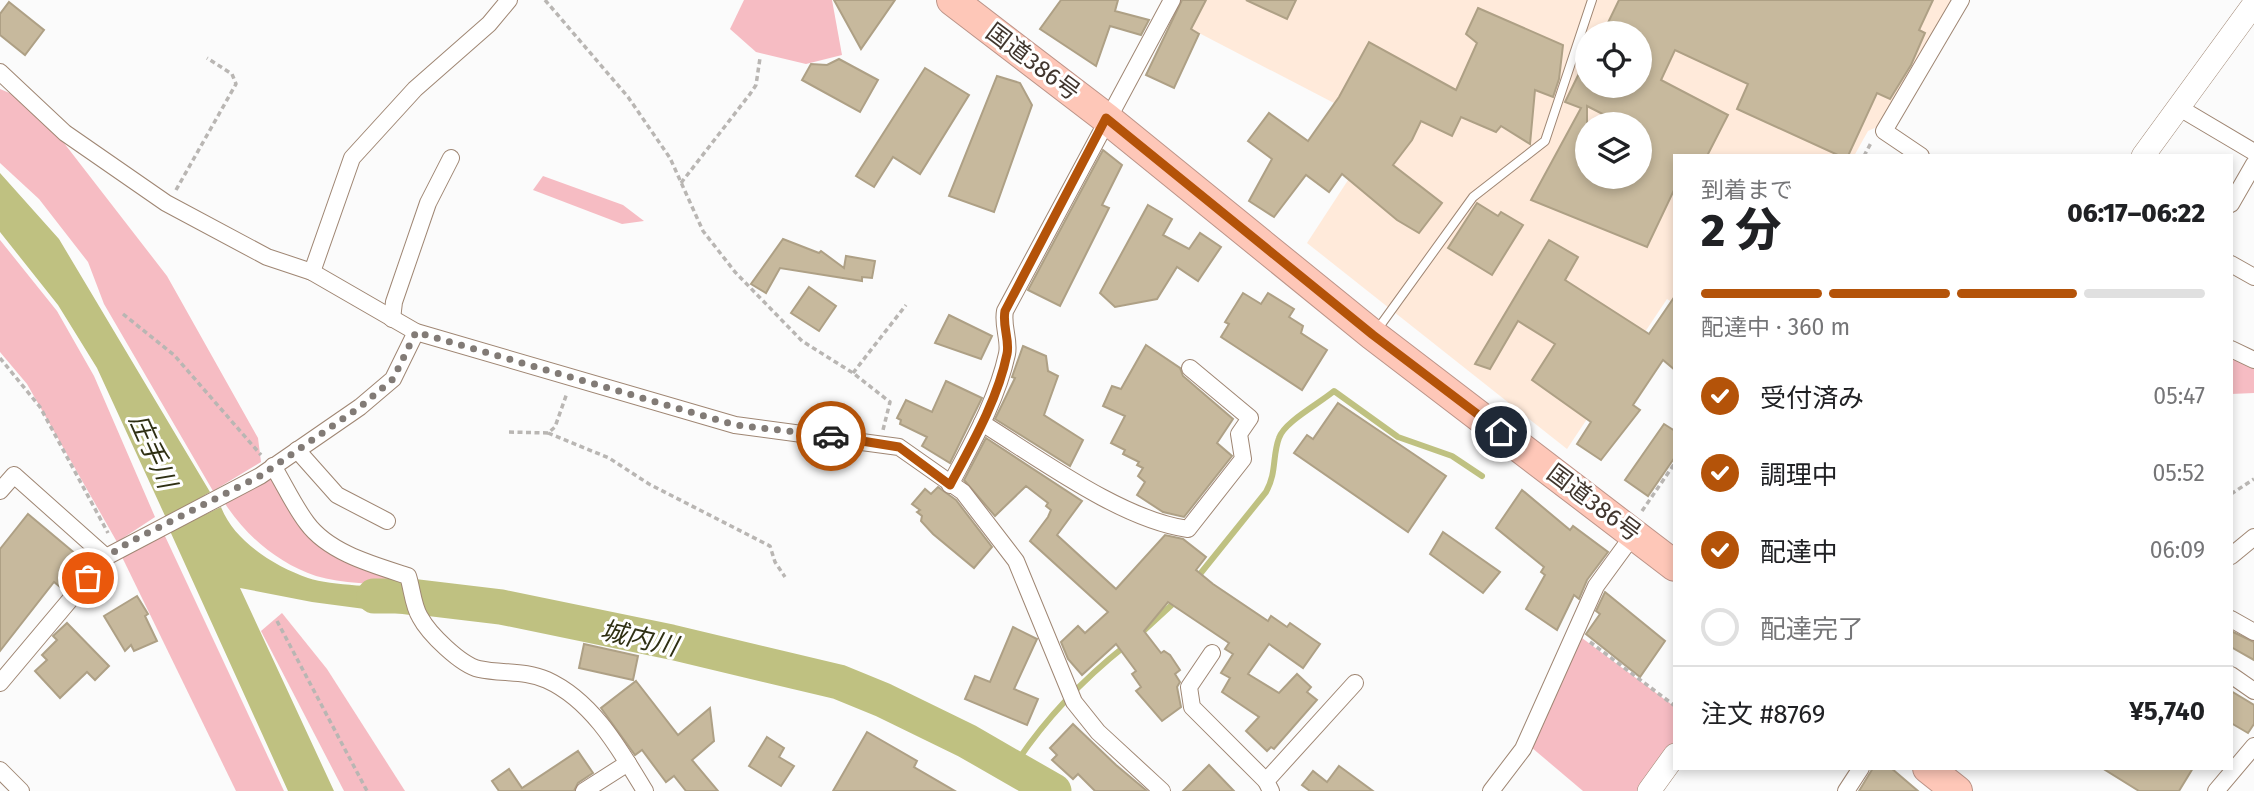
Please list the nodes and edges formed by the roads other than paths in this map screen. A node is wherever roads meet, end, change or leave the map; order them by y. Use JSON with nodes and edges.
{"nodes":[{"id":1,"x":509,"y":0,"type":"edge"},
{"id":2,"x":952,"y":0,"type":"edge"},
{"id":3,"x":1172,"y":0,"type":"edge"},
{"id":4,"x":1592,"y":0,"type":"edge"},
{"id":5,"x":1961,"y":0,"type":"edge"},
{"id":6,"x":2247,"y":0,"type":"edge"},
{"id":7,"x":2254,"y":4,"type":"edge"},
{"id":8,"x":0,"y":72,"type":"edge"},
{"id":9,"x":2178,"y":107,"type":"junction"},
{"id":10,"x":1106,"y":118,"type":"junction"},
{"id":11,"x":2254,"y":152,"type":"edge"},
{"id":12,"x":1918,"y":154,"type":"edge"},
{"id":13,"x":2144,"y":154,"type":"edge"},
{"id":14,"x":451,"y":158,"type":"dead end"},
{"id":15,"x":2254,"y":164,"type":"edge"},
{"id":16,"x":2233,"y":201,"type":"edge"},
{"id":17,"x":2233,"y":265,"type":"edge"},
{"id":18,"x":312,"y":272,"type":"junction"},
{"id":19,"x":2254,"y":277,"type":"edge"},
{"id":20,"x":392,"y":319,"type":"junction"},
{"id":21,"x":416,"y":332,"type":"junction"},
{"id":22,"x":1373,"y":335,"type":"junction"},
{"id":23,"x":2233,"y":349,"type":"edge"},
{"id":24,"x":2254,"y":360,"type":"edge"},
{"id":25,"x":1190,"y":368,"type":"dead end"},
{"id":26,"x":982,"y":424,"type":"junction"},
{"id":27,"x":297,"y":450,"type":"junction"},
{"id":28,"x":273,"y":466,"type":"junction"},
{"id":29,"x":950,"y":485,"type":"junction"},
{"id":30,"x":0,"y":491,"type":"edge"},
{"id":31,"x":387,"y":521,"type":"dead end"},
{"id":32,"x":1631,"y":531,"type":"junction"},
{"id":33,"x":2254,"y":537,"type":"edge"},
{"id":34,"x":117,"y":550,"type":"junction"},
{"id":35,"x":2233,"y":554,"type":"edge"},
{"id":36,"x":1673,"y":564,"type":"edge"},
{"id":37,"x":2233,"y":620,"type":"edge"},
{"id":38,"x":2254,"y":632,"type":"edge"},
{"id":39,"x":1212,"y":653,"type":"dead end"},
{"id":40,"x":2233,"y":676,"type":"edge"},
{"id":41,"x":0,"y":683,"type":"edge"},
{"id":42,"x":1355,"y":683,"type":"dead end"},
{"id":43,"x":2254,"y":691,"type":"edge"},
{"id":44,"x":2254,"y":746,"type":"edge"},
{"id":45,"x":1673,"y":758,"type":"edge"},
{"id":46,"x":628,"y":763,"type":"junction"},
{"id":47,"x":0,"y":770,"type":"edge"},
{"id":48,"x":1860,"y":770,"type":"edge"},
{"id":49,"x":1931,"y":770,"type":"edge"},
{"id":50,"x":1269,"y":786,"type":"edge"},
{"id":51,"x":21,"y":791,"type":"edge"},
{"id":52,"x":584,"y":791,"type":"edge"},
{"id":53,"x":645,"y":791,"type":"edge"},
{"id":54,"x":1162,"y":791,"type":"edge"},
{"id":55,"x":1491,"y":791,"type":"edge"},
{"id":56,"x":1648,"y":791,"type":"edge"},
{"id":57,"x":1846,"y":791,"type":"edge"},
{"id":58,"x":1957,"y":791,"type":"edge"},
{"id":59,"x":2216,"y":791,"type":"edge"}],
"edges":[{"from":1,"to":18,"type":"street"},
{"from":2,"to":10,"type":"highway","name":"国道386号"},
{"from":3,"to":10,"type":"street"},
{"from":4,"to":22,"type":"lane"},
{"from":5,"to":12,"type":"street"},
{"from":6,"to":7,"type":"street"},
{"from":7,"to":9,"type":"street"},
{"from":8,"to":18,"type":"street"},
{"from":9,"to":11,"type":"street"},
{"from":9,"to":13,"type":"street"},
{"from":10,"to":22,"type":"highway","name":"国道386号"},
{"from":10,"to":26,"type":"street"},
{"from":14,"to":20,"type":"street"},
{"from":15,"to":16,"type":"street"},
{"from":17,"to":19,"type":"street"},
{"from":18,"to":20,"type":"street"},
{"from":20,"to":21,"type":"street"},
{"from":21,"to":27,"type":"street"},
{"from":21,"to":29,"type":"street"},
{"from":22,"to":32,"type":"highway","name":"国道386号"},
{"from":23,"to":24,"type":"street"},
{"from":25,"to":26,"type":"street"},
{"from":26,"to":29,"type":"street"},
{"from":27,"to":28,"type":"street"},
{"from":27,"to":31,"type":"street"},
{"from":28,"to":34,"type":"street"},
{"from":28,"to":46,"type":"street"},
{"from":29,"to":54,"type":"street"},
{"from":30,"to":34,"type":"street"},
{"from":32,"to":36,"type":"highway","name":"国道386号"},
{"from":32,"to":55,"type":"street"},
{"from":33,"to":35,"type":"street"},
{"from":34,"to":41,"type":"street"},
{"from":37,"to":38,"type":"street"},
{"from":39,"to":50,"type":"street"},
{"from":40,"to":43,"type":"street"},
{"from":42,"to":50,"type":"street"},
{"from":44,"to":59,"type":"street"},
{"from":45,"to":56,"type":"street"},
{"from":46,"to":52,"type":"street"},
{"from":46,"to":53,"type":"street"},
{"from":47,"to":51,"type":"street"},
{"from":48,"to":57,"type":"street"},
{"from":49,"to":58,"type":"highway"}]}
